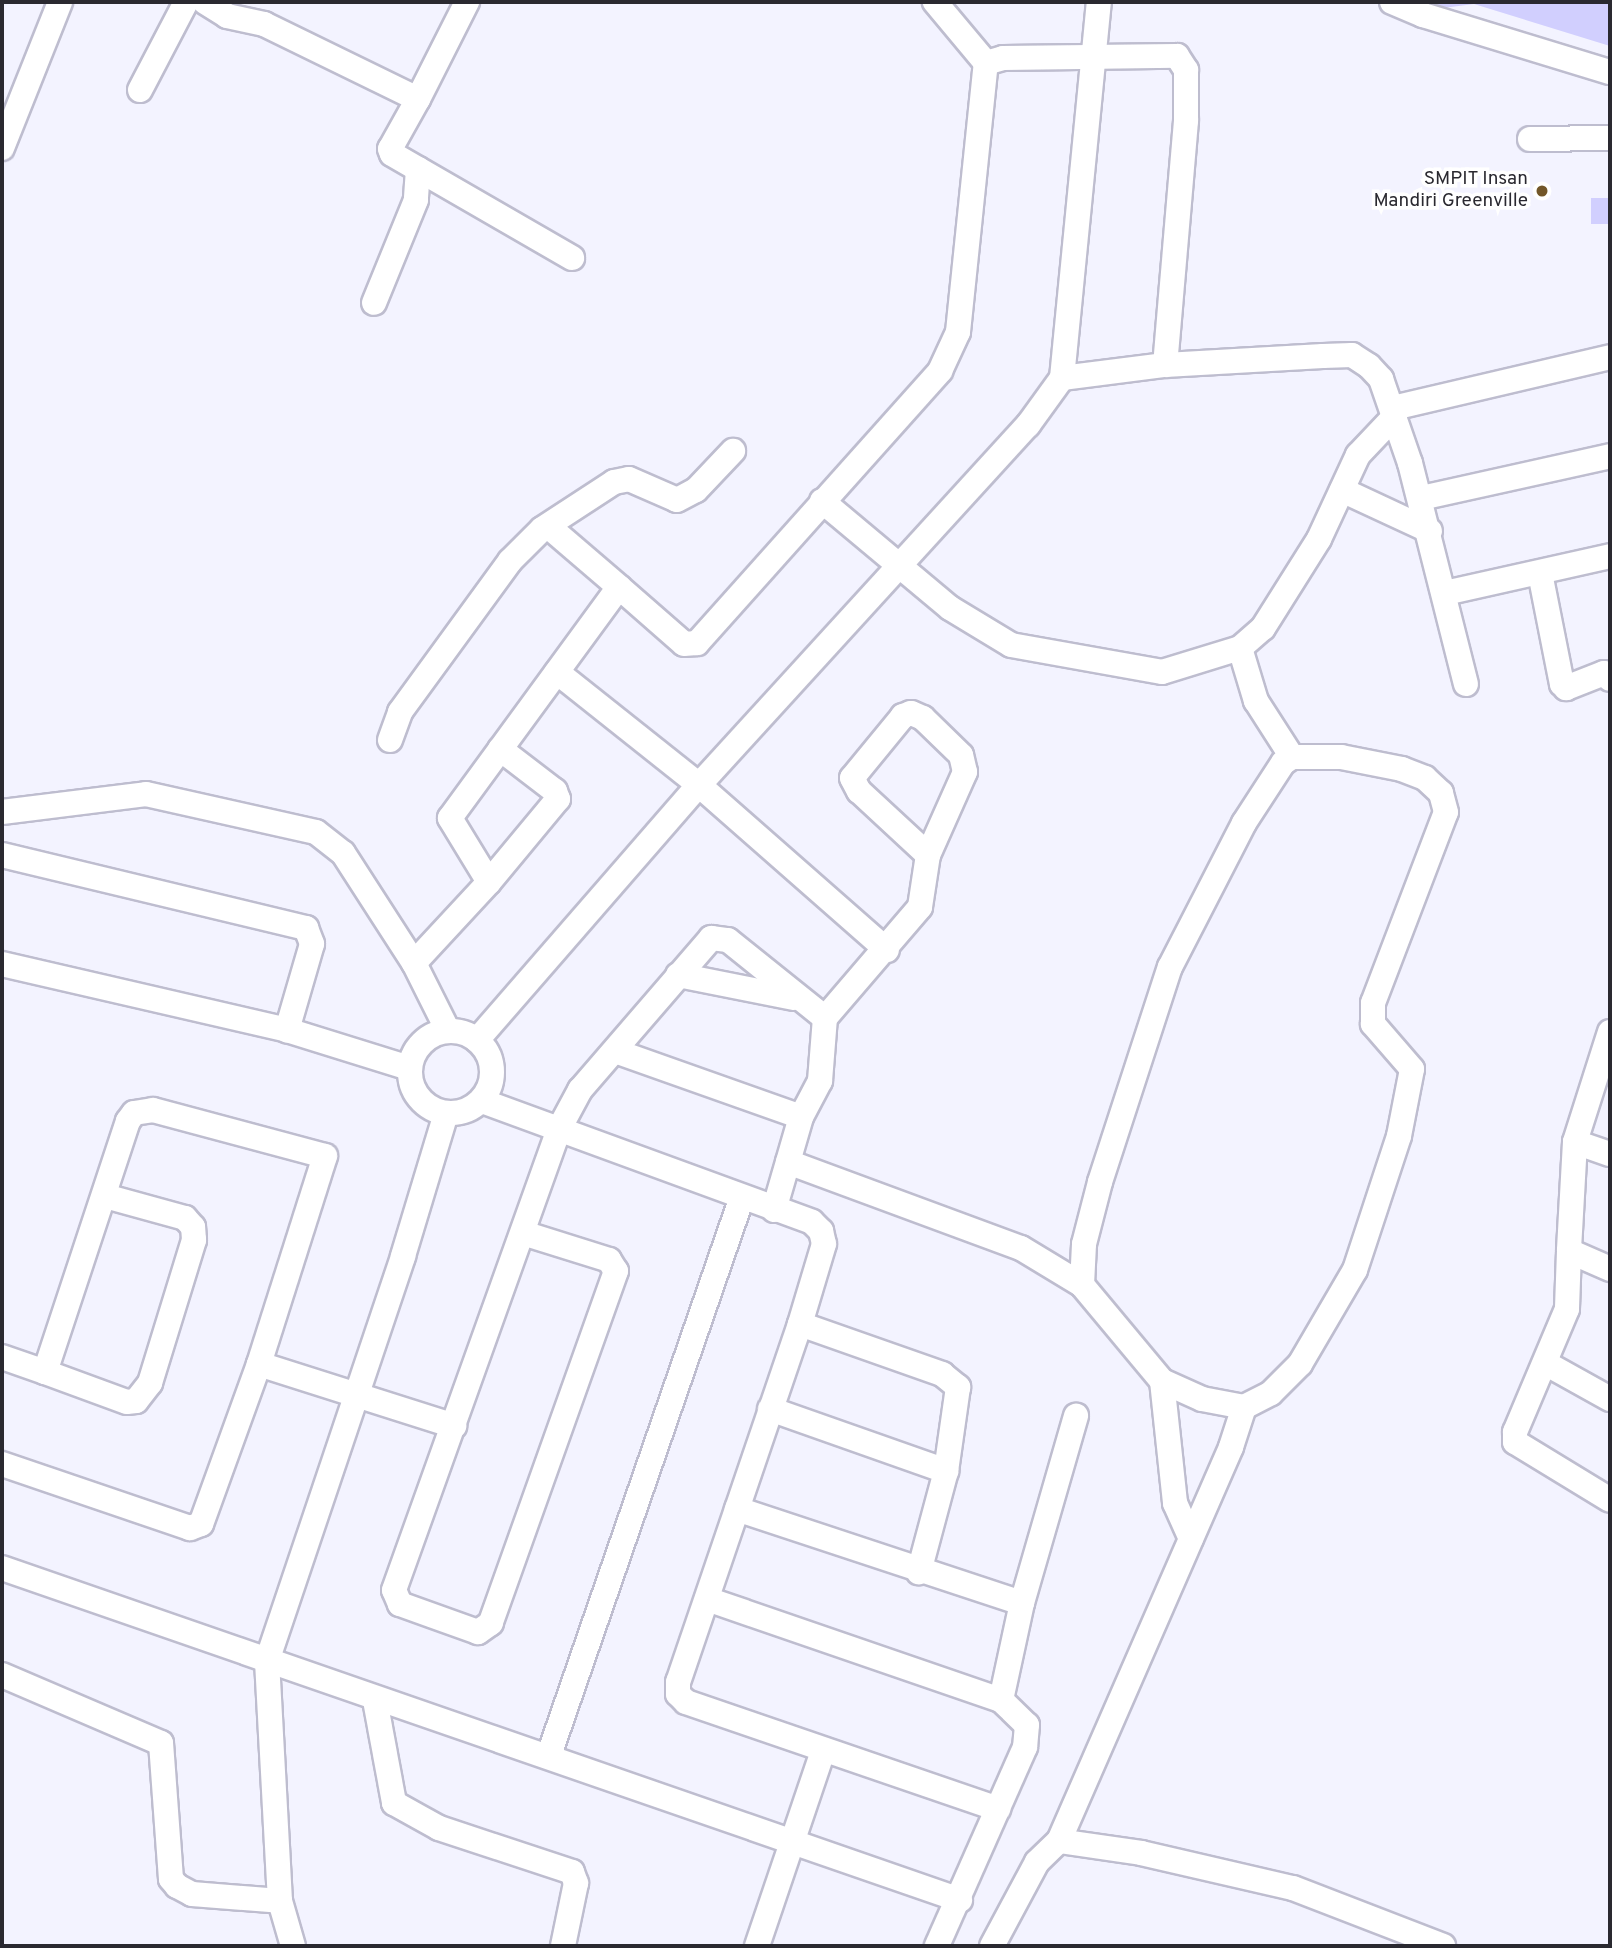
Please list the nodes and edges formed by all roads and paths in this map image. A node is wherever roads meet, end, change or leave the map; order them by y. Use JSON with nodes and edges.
{"nodes":[{"id":1,"x":60,"y":2,"type":"edge"},
{"id":2,"x":186,"y":2,"type":"edge"},
{"id":3,"x":205,"y":2,"type":"edge"},
{"id":4,"x":467,"y":2,"type":"edge"},
{"id":5,"x":935,"y":2,"type":"edge"},
{"id":6,"x":1099,"y":2,"type":"edge"},
{"id":7,"x":1392,"y":2,"type":"edge"},
{"id":8,"x":268,"y":13,"type":"edge"},
{"id":9,"x":1092,"y":58,"type":"junction"},
{"id":10,"x":986,"y":62,"type":"junction"},
{"id":11,"x":1610,"y":72,"type":"edge"},
{"id":12,"x":140,"y":90,"type":"dead end"},
{"id":13,"x":418,"y":99,"type":"junction"},
{"id":14,"x":1610,"y":138,"type":"edge"},
{"id":15,"x":1530,"y":139,"type":"dead end"},
{"id":16,"x":2,"y":148,"type":"edge"},
{"id":17,"x":418,"y":169,"type":"junction"},
{"id":18,"x":572,"y":258,"type":"dead end"},
{"id":19,"x":374,"y":303,"type":"dead end"},
{"id":20,"x":1610,"y":357,"type":"edge"},
{"id":21,"x":1165,"y":365,"type":"junction"},
{"id":22,"x":1062,"y":378,"type":"junction"},
{"id":23,"x":1394,"y":412,"type":"junction"},
{"id":24,"x":733,"y":451,"type":"dead end"},
{"id":25,"x":1610,"y":456,"type":"edge"},
{"id":26,"x":1342,"y":490,"type":"junction"},
{"id":27,"x":1421,"y":498,"type":"junction"},
{"id":28,"x":822,"y":501,"type":"junction"},
{"id":29,"x":549,"y":527,"type":"junction"},
{"id":30,"x":1430,"y":531,"type":"junction"},
{"id":31,"x":1610,"y":556,"type":"edge"},
{"id":32,"x":901,"y":567,"type":"junction"},
{"id":33,"x":1540,"y":573,"type":"junction"},
{"id":34,"x":619,"y":587,"type":"junction"},
{"id":35,"x":1445,"y":593,"type":"junction"},
{"id":36,"x":1240,"y":648,"type":"junction"},
{"id":37,"x":557,"y":672,"type":"junction"},
{"id":38,"x":1610,"y":679,"type":"edge"},
{"id":39,"x":1466,"y":684,"type":"dead end"},
{"id":40,"x":390,"y":740,"type":"dead end"},
{"id":41,"x":500,"y":749,"type":"junction"},
{"id":42,"x":1292,"y":757,"type":"junction"},
{"id":43,"x":699,"y":785,"type":"junction"},
{"id":44,"x":2,"y":812,"type":"edge"},
{"id":45,"x":2,"y":855,"type":"edge"},
{"id":46,"x":928,"y":855,"type":"junction"},
{"id":47,"x":489,"y":882,"type":"junction"},
{"id":48,"x":887,"y":950,"type":"junction"},
{"id":49,"x":414,"y":963,"type":"junction"},
{"id":50,"x":2,"y":964,"type":"edge"},
{"id":51,"x":678,"y":975,"type":"junction"},
{"id":52,"x":799,"y":999,"type":"junction"},
{"id":53,"x":825,"y":1017,"type":"junction"},
{"id":54,"x":287,"y":1030,"type":"junction"},
{"id":55,"x":448,"y":1031,"type":"junction"},
{"id":56,"x":477,"y":1040,"type":"junction"},
{"id":57,"x":1609,"y":1041,"type":"edge"},
{"id":58,"x":615,"y":1051,"type":"junction"},
{"id":59,"x":409,"y":1068,"type":"junction"},
{"id":60,"x":482,"y":1101,"type":"junction"},
{"id":61,"x":446,"y":1114,"type":"junction"},
{"id":62,"x":801,"y":1117,"type":"junction"},
{"id":63,"x":558,"y":1131,"type":"junction"},
{"id":64,"x":1575,"y":1142,"type":"junction"},
{"id":65,"x":1610,"y":1154,"type":"edge"},
{"id":66,"x":788,"y":1162,"type":"junction"},
{"id":67,"x":105,"y":1196,"type":"junction"},
{"id":68,"x":741,"y":1197,"type":"junction"},
{"id":69,"x":774,"y":1210,"type":"junction"},
{"id":70,"x":523,"y":1233,"type":"junction"},
{"id":71,"x":1569,"y":1251,"type":"junction"},
{"id":72,"x":1610,"y":1269,"type":"edge"},
{"id":73,"x":1082,"y":1285,"type":"junction"},
{"id":74,"x":800,"y":1324,"type":"junction"},
{"id":75,"x":2,"y":1357,"type":"edge"},
{"id":76,"x":259,"y":1364,"type":"junction"},
{"id":77,"x":1547,"y":1364,"type":"junction"},
{"id":78,"x":45,"y":1373,"type":"junction"},
{"id":79,"x":1162,"y":1381,"type":"junction"},
{"id":80,"x":1586,"y":1385,"type":"junction"},
{"id":81,"x":1610,"y":1392,"type":"edge"},
{"id":82,"x":358,"y":1393,"type":"junction"},
{"id":83,"x":1610,"y":1399,"type":"edge"},
{"id":84,"x":1244,"y":1407,"type":"junction"},
{"id":85,"x":770,"y":1409,"type":"junction"},
{"id":86,"x":1076,"y":1416,"type":"dead end"},
{"id":87,"x":454,"y":1426,"type":"junction"},
{"id":88,"x":2,"y":1464,"type":"edge"},
{"id":89,"x":946,"y":1471,"type":"junction"},
{"id":90,"x":1610,"y":1500,"type":"edge"},
{"id":91,"x":737,"y":1509,"type":"junction"},
{"id":92,"x":1191,"y":1539,"type":"junction"},
{"id":93,"x":2,"y":1568,"type":"edge"},
{"id":94,"x":919,"y":1572,"type":"junction"},
{"id":95,"x":707,"y":1599,"type":"junction"},
{"id":96,"x":1022,"y":1603,"type":"junction"},
{"id":97,"x":267,"y":1661,"type":"junction"},
{"id":98,"x":2,"y":1675,"type":"edge"},
{"id":99,"x":375,"y":1700,"type":"junction"},
{"id":100,"x":1001,"y":1700,"type":"junction"},
{"id":101,"x":823,"y":1751,"type":"junction"},
{"id":102,"x":549,"y":1755,"type":"junction"},
{"id":103,"x":998,"y":1809,"type":"junction"},
{"id":104,"x":791,"y":1841,"type":"junction"},
{"id":105,"x":1059,"y":1841,"type":"junction"},
{"id":106,"x":960,"y":1900,"type":"junction"},
{"id":107,"x":280,"y":1901,"type":"junction"},
{"id":108,"x":293,"y":1946,"type":"edge"},
{"id":109,"x":563,"y":1946,"type":"edge"},
{"id":110,"x":757,"y":1946,"type":"edge"},
{"id":111,"x":937,"y":1946,"type":"edge"},
{"id":112,"x":992,"y":1946,"type":"edge"},
{"id":113,"x":1444,"y":1946,"type":"edge"}],
"edges":[{"from":1,"to":16,"type":"street"},
{"from":2,"to":12,"type":"street"},
{"from":3,"to":8,"type":"street"},
{"from":4,"to":13,"type":"street"},
{"from":5,"to":10,"type":"street"},
{"from":6,"to":9,"type":"street"},
{"from":7,"to":11,"type":"street"},
{"from":8,"to":13,"type":"street"},
{"from":9,"to":10,"type":"street"},
{"from":9,"to":21,"type":"street"},
{"from":9,"to":22,"type":"street"},
{"from":10,"to":28,"type":"street"},
{"from":13,"to":17,"type":"street"},
{"from":14,"to":15,"type":"street"},
{"from":17,"to":18,"type":"street"},
{"from":17,"to":19,"type":"street"},
{"from":20,"to":23,"type":"street"},
{"from":21,"to":22,"type":"street"},
{"from":21,"to":23,"type":"street"},
{"from":22,"to":32,"type":"street"},
{"from":23,"to":26,"type":"street"},
{"from":23,"to":27,"type":"street"},
{"from":24,"to":29,"type":"street"},
{"from":25,"to":27,"type":"street"},
{"from":26,"to":30,"type":"street"},
{"from":26,"to":36,"type":"street"},
{"from":27,"to":30,"type":"street"},
{"from":28,"to":32,"type":"street"},
{"from":28,"to":34,"type":"street"},
{"from":29,"to":34,"type":"street"},
{"from":29,"to":40,"type":"street"},
{"from":30,"to":35,"type":"street"},
{"from":31,"to":33,"type":"street"},
{"from":32,"to":36,"type":"street"},
{"from":32,"to":43,"type":"street"},
{"from":33,"to":35,"type":"street"},
{"from":33,"to":38,"type":"street"},
{"from":34,"to":37,"type":"street"},
{"from":35,"to":39,"type":"street"},
{"from":36,"to":42,"type":"street"},
{"from":37,"to":41,"type":"street"},
{"from":37,"to":43,"type":"street"},
{"from":41,"to":47,"type":"street"},
{"from":41,"to":47,"type":"street"},
{"from":42,"to":73,"type":"street"},
{"from":42,"to":84,"type":"street"},
{"from":43,"to":48,"type":"street"},
{"from":43,"to":56,"type":"street"},
{"from":44,"to":49,"type":"street"},
{"from":45,"to":54,"type":"street"},
{"from":46,"to":46,"type":"street"},
{"from":46,"to":48,"type":"street"},
{"from":47,"to":49,"type":"street"},
{"from":48,"to":53,"type":"street"},
{"from":49,"to":55,"type":"street"},
{"from":50,"to":54,"type":"street"},
{"from":51,"to":52,"type":"street"},
{"from":51,"to":52,"type":"street"},
{"from":51,"to":58,"type":"street"},
{"from":52,"to":53,"type":"street"},
{"from":53,"to":62,"type":"street"},
{"from":54,"to":59,"type":"street"},
{"from":55,"to":56,"type":"street"},
{"from":55,"to":59,"type":"street"},
{"from":56,"to":60,"type":"street"},
{"from":57,"to":64,"type":"street"},
{"from":58,"to":62,"type":"street"},
{"from":58,"to":63,"type":"street"},
{"from":59,"to":61,"type":"street"},
{"from":60,"to":61,"type":"street"},
{"from":60,"to":63,"type":"street"},
{"from":61,"to":82,"type":"street"},
{"from":62,"to":66,"type":"street"},
{"from":63,"to":68,"type":"street"},
{"from":63,"to":70,"type":"street"},
{"from":64,"to":65,"type":"street"},
{"from":64,"to":71,"type":"street"},
{"from":66,"to":69,"type":"street"},
{"from":66,"to":73,"type":"street"},
{"from":67,"to":76,"type":"street"},
{"from":67,"to":78,"type":"street"},
{"from":67,"to":78,"type":"street"},
{"from":68,"to":69,"type":"street"},
{"from":68,"to":102,"type":"street"},
{"from":69,"to":74,"type":"street"},
{"from":70,"to":87,"type":"street"},
{"from":70,"to":87,"type":"street"},
{"from":71,"to":72,"type":"street"},
{"from":71,"to":77,"type":"street"},
{"from":73,"to":79,"type":"street"},
{"from":74,"to":85,"type":"street"},
{"from":74,"to":89,"type":"street"},
{"from":75,"to":78,"type":"street"},
{"from":76,"to":82,"type":"street"},
{"from":76,"to":88,"type":"street"},
{"from":77,"to":80,"type":"street"},
{"from":77,"to":90,"type":"street"},
{"from":79,"to":84,"type":"street"},
{"from":79,"to":92,"type":"street"},
{"from":80,"to":81,"type":"street"},
{"from":80,"to":83,"type":"street"},
{"from":82,"to":87,"type":"street"},
{"from":82,"to":97,"type":"street"},
{"from":84,"to":92,"type":"street"},
{"from":85,"to":89,"type":"street"},
{"from":85,"to":91,"type":"street"},
{"from":86,"to":96,"type":"street"},
{"from":89,"to":94,"type":"street"},
{"from":91,"to":94,"type":"street"},
{"from":91,"to":95,"type":"street"},
{"from":92,"to":105,"type":"street"},
{"from":93,"to":97,"type":"street"},
{"from":94,"to":96,"type":"street"},
{"from":95,"to":100,"type":"street"},
{"from":95,"to":101,"type":"street"},
{"from":96,"to":100,"type":"street"},
{"from":97,"to":99,"type":"street"},
{"from":97,"to":107,"type":"street"},
{"from":98,"to":107,"type":"street"},
{"from":99,"to":102,"type":"street"},
{"from":99,"to":109,"type":"street"},
{"from":100,"to":103,"type":"street"},
{"from":101,"to":103,"type":"street"},
{"from":101,"to":104,"type":"street"},
{"from":102,"to":104,"type":"street"},
{"from":103,"to":106,"type":"street"},
{"from":104,"to":106,"type":"street"},
{"from":104,"to":110,"type":"street"},
{"from":105,"to":112,"type":"street"},
{"from":105,"to":113,"type":"street"},
{"from":106,"to":111,"type":"street"},
{"from":107,"to":108,"type":"street"}]}
